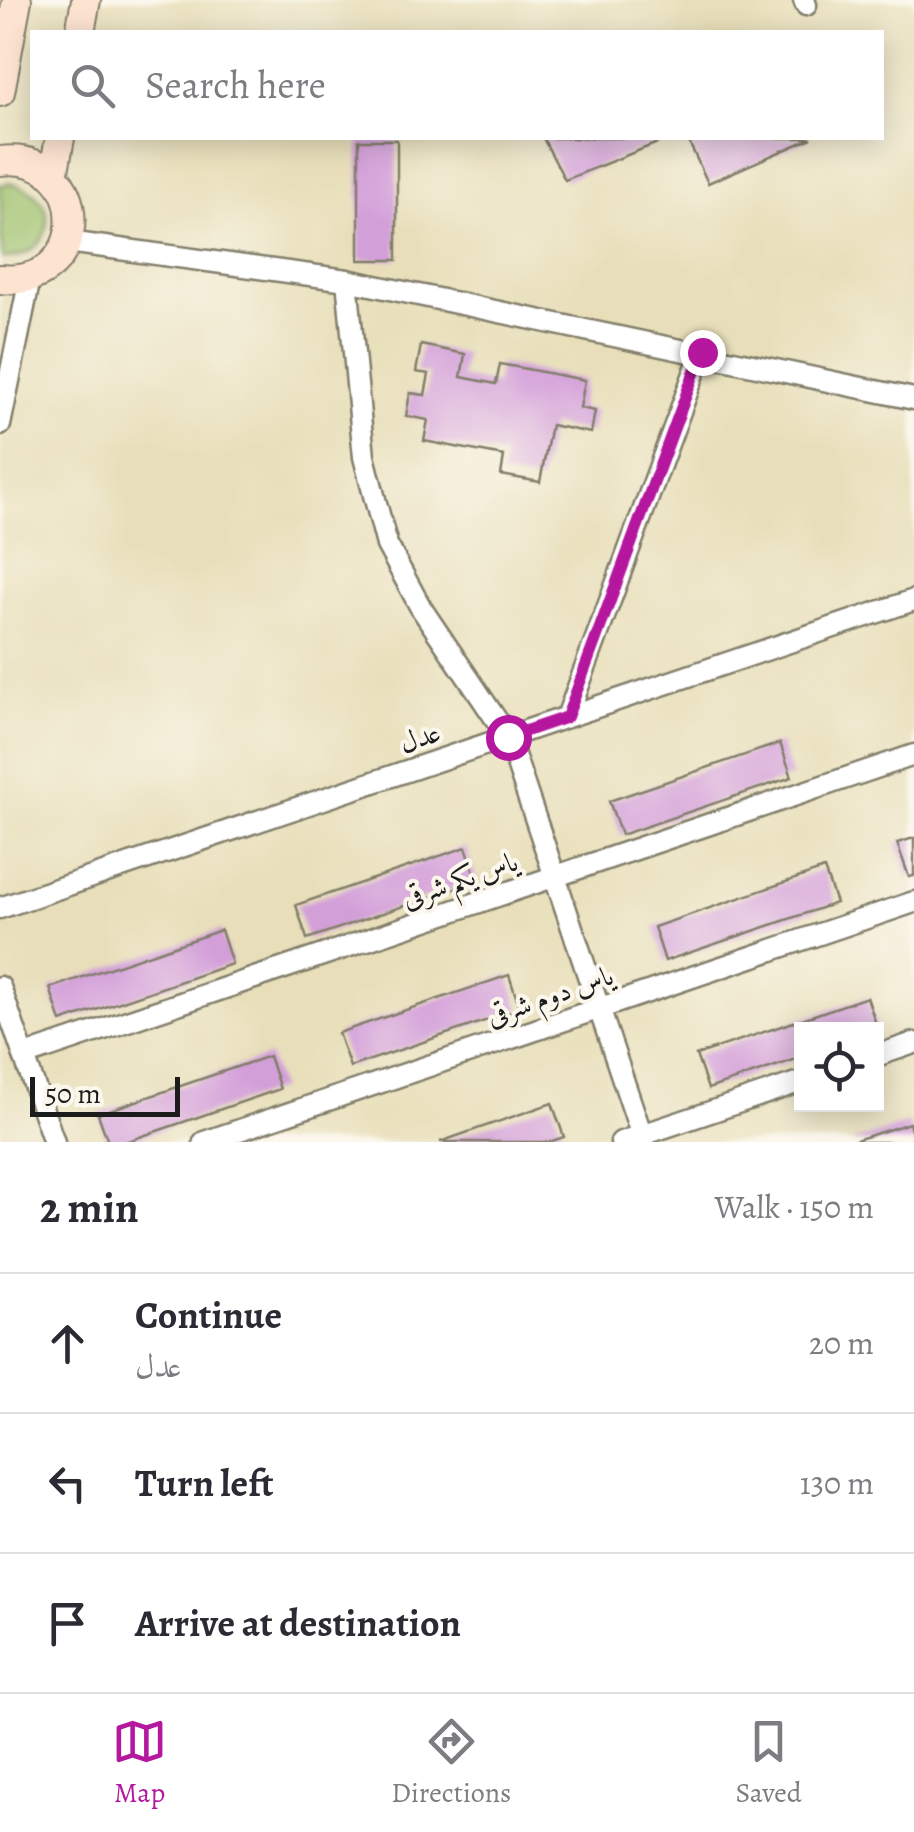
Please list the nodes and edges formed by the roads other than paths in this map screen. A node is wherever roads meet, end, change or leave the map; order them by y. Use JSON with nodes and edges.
{"nodes":[{"id":1,"x":17,"y":0,"type":"edge"},
{"id":2,"x":86,"y":0,"type":"edge"},
{"id":3,"x":80,"y":30,"type":"edge"},
{"id":4,"x":0,"y":92,"type":"edge"},
{"id":5,"x":60,"y":140,"type":"edge"},
{"id":6,"x":0,"y":161,"type":"edge"},
{"id":7,"x":53,"y":176,"type":"junction"},
{"id":8,"x":68,"y":242,"type":"junction"},
{"id":9,"x":30,"y":278,"type":"junction"},
{"id":10,"x":0,"y":280,"type":"edge"},
{"id":11,"x":347,"y":280,"type":"junction"},
{"id":12,"x":702,"y":352,"type":"junction"},
{"id":13,"x":914,"y":400,"type":"edge"},
{"id":14,"x":0,"y":424,"type":"edge"},
{"id":15,"x":914,"y":600,"type":"edge"},
{"id":16,"x":567,"y":717,"type":"junction"},
{"id":17,"x":508,"y":737,"type":"junction"},
{"id":18,"x":914,"y":756,"type":"edge"},
{"id":19,"x":555,"y":877,"type":"junction"},
{"id":20,"x":914,"y":902,"type":"edge"},
{"id":21,"x":0,"y":908,"type":"edge"},
{"id":22,"x":0,"y":987,"type":"edge"},
{"id":23,"x":599,"y":1008,"type":"junction"},
{"id":24,"x":914,"y":1043,"type":"edge"},
{"id":25,"x":884,"y":1053,"type":"edge"},
{"id":26,"x":24,"y":1056,"type":"junction"},
{"id":27,"x":794,"y":1084,"type":"edge"},
{"id":28,"x":642,"y":1138,"type":"edge"},
{"id":29,"x":54,"y":1142,"type":"edge"},
{"id":30,"x":204,"y":1142,"type":"edge"},
{"id":31,"x":620,"y":1142,"type":"edge"}],
"edges":[{"from":1,"to":4,"type":"main road"},
{"from":2,"to":3,"type":"main road"},
{"from":5,"to":7,"type":"main road"},
{"from":6,"to":7,"type":"main road"},
{"from":7,"to":8,"type":"main road"},
{"from":8,"to":9,"type":"main road"},
{"from":8,"to":11,"type":"street"},
{"from":9,"to":10,"type":"main road"},
{"from":9,"to":14,"type":"street"},
{"from":11,"to":12,"type":"street"},
{"from":11,"to":17,"type":"street"},
{"from":12,"to":13,"type":"street"},
{"from":12,"to":16,"type":"street"},
{"from":15,"to":16,"type":"street","name":"عدل"},
{"from":16,"to":17,"type":"street","name":"عدل"},
{"from":17,"to":19,"type":"street"},
{"from":17,"to":21,"type":"street","name":"عدل"},
{"from":18,"to":19,"type":"street","name":"یاس یکم شرقی"},
{"from":19,"to":23,"type":"street"},
{"from":19,"to":26,"type":"street","name":"یاس یکم شرقی"},
{"from":20,"to":23,"type":"street","name":"یاس دوم شرقی"},
{"from":22,"to":26,"type":"street"},
{"from":23,"to":28,"type":"street"},
{"from":23,"to":30,"type":"street","name":"یاس دوم شرقی"},
{"from":24,"to":25,"type":"street"},
{"from":26,"to":29,"type":"street"},
{"from":27,"to":28,"type":"street"},
{"from":28,"to":31,"type":"street"}]}
